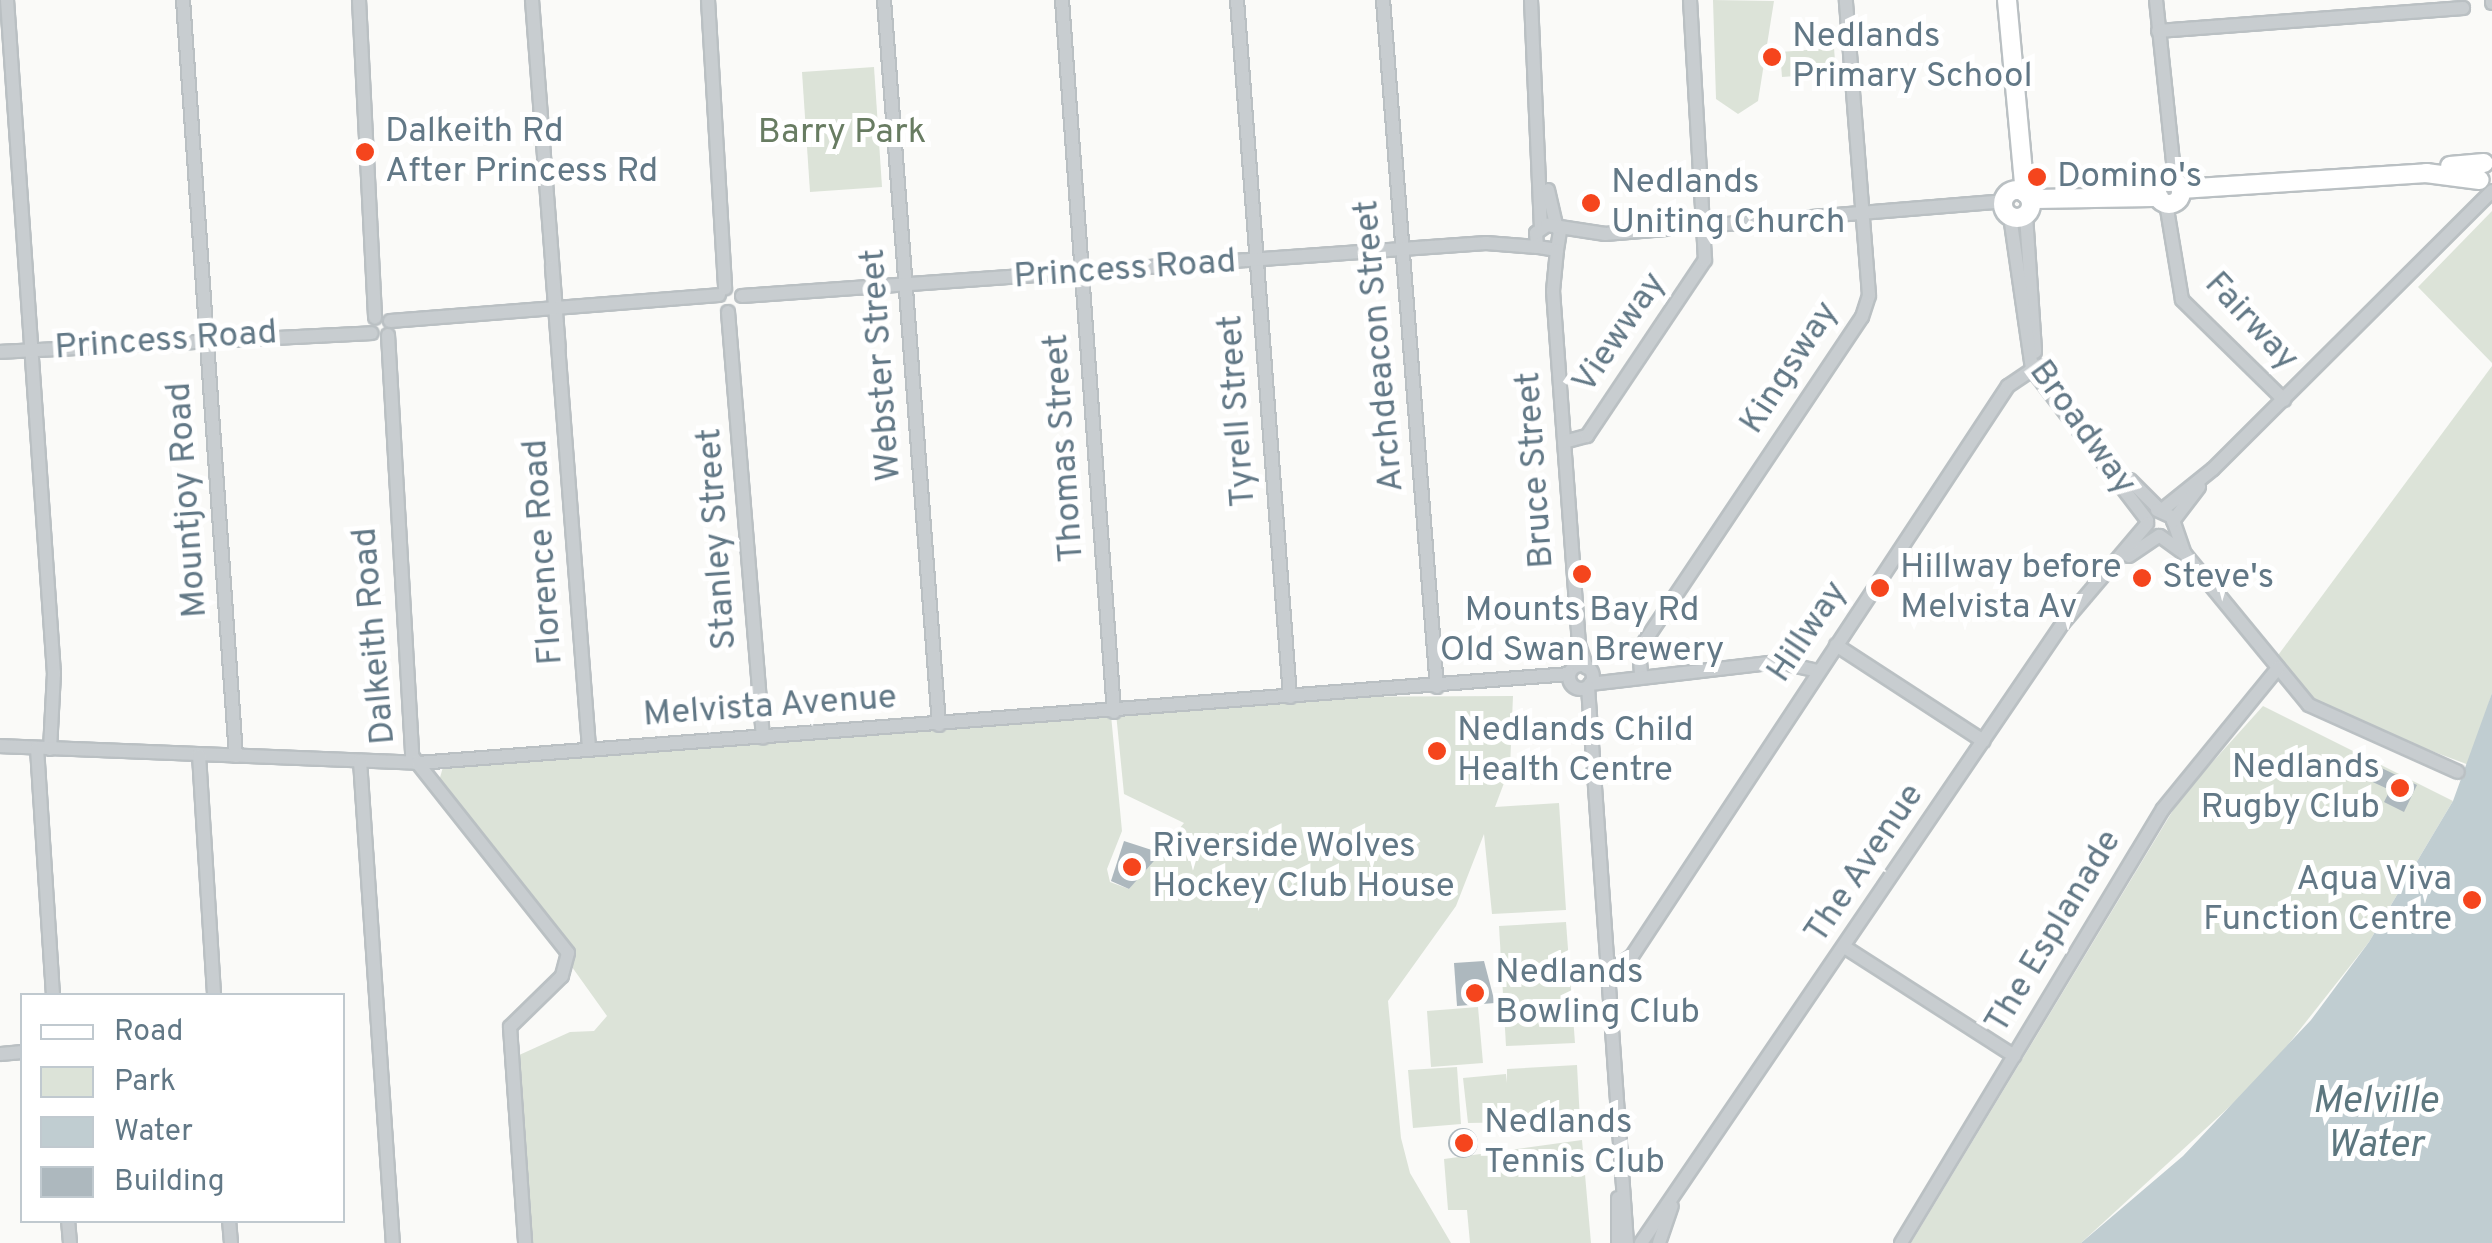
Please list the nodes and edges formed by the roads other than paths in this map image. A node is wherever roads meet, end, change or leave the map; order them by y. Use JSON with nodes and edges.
{"nodes":[{"id":1,"x":7,"y":0,"type":"edge"},
{"id":2,"x":183,"y":0,"type":"edge"},
{"id":3,"x":359,"y":0,"type":"edge"},
{"id":4,"x":532,"y":0,"type":"edge"},
{"id":5,"x":708,"y":0,"type":"edge"},
{"id":6,"x":884,"y":0,"type":"edge"},
{"id":7,"x":1062,"y":0,"type":"edge"},
{"id":8,"x":1238,"y":0,"type":"edge"},
{"id":9,"x":1383,"y":0,"type":"edge"},
{"id":10,"x":1531,"y":0,"type":"edge"},
{"id":11,"x":1690,"y":0,"type":"edge"},
{"id":12,"x":1846,"y":0,"type":"edge"},
{"id":13,"x":1999,"y":0,"type":"edge"},
{"id":14,"x":2007,"y":0,"type":"edge"},
{"id":15,"x":2156,"y":0,"type":"edge"},
{"id":16,"x":2463,"y":8,"type":"dead end"},
{"id":17,"x":2158,"y":31,"type":"junction"},
{"id":18,"x":1544,"y":173,"type":"junction"},
{"id":19,"x":2487,"y":178,"type":"edge"},
{"id":20,"x":2170,"y":192,"type":"junction"},
{"id":21,"x":2017,"y":205,"type":"junction"},
{"id":22,"x":1862,"y":215,"type":"junction"},
{"id":23,"x":1706,"y":227,"type":"junction"},
{"id":24,"x":1559,"y":238,"type":"junction"},
{"id":25,"x":1539,"y":239,"type":"junction"},
{"id":26,"x":1402,"y":250,"type":"junction"},
{"id":27,"x":1257,"y":260,"type":"junction"},
{"id":28,"x":1083,"y":273,"type":"junction"},
{"id":29,"x":906,"y":287,"type":"junction"},
{"id":30,"x":1552,"y":291,"type":"junction"},
{"id":31,"x":731,"y":298,"type":"junction"},
{"id":32,"x":556,"y":313,"type":"junction"},
{"id":33,"x":381,"y":327,"type":"junction"},
{"id":34,"x":207,"y":338,"type":"junction"},
{"id":35,"x":32,"y":350,"type":"junction"},
{"id":36,"x":0,"y":352,"type":"edge"},
{"id":37,"x":2035,"y":368,"type":"junction"},
{"id":38,"x":2284,"y":400,"type":"junction"},
{"id":39,"x":1564,"y":442,"type":"junction"},
{"id":40,"x":2213,"y":470,"type":"junction"},
{"id":41,"x":2160,"y":509,"type":"junction"},
{"id":42,"x":2147,"y":522,"type":"junction"},
{"id":43,"x":2173,"y":524,"type":"junction"},
{"id":44,"x":2159,"y":536,"type":"junction"},
{"id":45,"x":2185,"y":554,"type":"junction"},
{"id":46,"x":2118,"y":563,"type":"junction"},
{"id":47,"x":1836,"y":646,"type":"junction"},
{"id":48,"x":2278,"y":668,"type":"junction"},
{"id":49,"x":1818,"y":671,"type":"junction"},
{"id":50,"x":1641,"y":673,"type":"junction"},
{"id":51,"x":1581,"y":679,"type":"junction"},
{"id":52,"x":1437,"y":687,"type":"junction"},
{"id":53,"x":1290,"y":697,"type":"junction"},
{"id":54,"x":1114,"y":712,"type":"junction"},
{"id":55,"x":939,"y":725,"type":"junction"},
{"id":56,"x":762,"y":738,"type":"junction"},
{"id":57,"x":1983,"y":741,"type":"junction"},
{"id":58,"x":0,"y":746,"type":"edge"},
{"id":59,"x":44,"y":748,"type":"junction"},
{"id":60,"x":589,"y":750,"type":"junction"},
{"id":61,"x":199,"y":754,"type":"junction"},
{"id":62,"x":236,"y":756,"type":"junction"},
{"id":63,"x":360,"y":761,"type":"junction"},
{"id":64,"x":418,"y":763,"type":"junction"},
{"id":65,"x":2458,"y":772,"type":"dead end"},
{"id":66,"x":1846,"y":948,"type":"junction"},
{"id":67,"x":1603,"y":968,"type":"junction"},
{"id":68,"x":53,"y":993,"type":"edge"},
{"id":69,"x":214,"y":993,"type":"edge"},
{"id":70,"x":2014,"y":1056,"type":"junction"},
{"id":71,"x":1619,"y":1180,"type":"junction"},
{"id":72,"x":1672,"y":1206,"type":"junction"},
{"id":73,"x":393,"y":1243,"type":"edge"},
{"id":74,"x":525,"y":1243,"type":"edge"},
{"id":75,"x":1618,"y":1243,"type":"edge"},
{"id":76,"x":1628,"y":1243,"type":"edge"},
{"id":77,"x":1641,"y":1243,"type":"edge"},
{"id":78,"x":1659,"y":1243,"type":"edge"},
{"id":79,"x":1901,"y":1243,"type":"edge"}],
"edges":[{"from":1,"to":35,"type":"street"},
{"from":2,"to":34,"type":"street","name":"Mountjoy Road"},
{"from":3,"to":33,"type":"street","name":"Dalkeith Road"},
{"from":4,"to":32,"type":"street","name":"Florence Road"},
{"from":5,"to":31,"type":"street","name":"Stanley Street"},
{"from":6,"to":29,"type":"street","name":"Webster Street"},
{"from":7,"to":28,"type":"street","name":"Thomas Street"},
{"from":8,"to":27,"type":"street","name":"Tyrell Street"},
{"from":9,"to":26,"type":"street","name":"Archdeacon Street"},
{"from":10,"to":18,"type":"street","name":"Bruce Street"},
{"from":11,"to":23,"type":"street","name":"Viewway"},
{"from":12,"to":22,"type":"street","name":"Kingsway"},
{"from":13,"to":21,"type":"main road","name":"Broadway"},
{"from":14,"to":21,"type":"main road","name":"Broadway"},
{"from":15,"to":17,"type":"street","name":"Fairway"},
{"from":16,"to":17,"type":"street"},
{"from":17,"to":20,"type":"street","name":"Fairway"},
{"from":18,"to":24,"type":"street","name":"Bruce Street"},
{"from":18,"to":25,"type":"street","name":"Bruce Street"},
{"from":19,"to":20,"type":"main road"},
{"from":19,"to":38,"type":"street"},
{"from":20,"to":21,"type":"main road"},
{"from":20,"to":38,"type":"street","name":"Fairway"},
{"from":21,"to":22,"type":"street"},
{"from":21,"to":37,"type":"street","name":"Broadway"},
{"from":22,"to":23,"type":"street"},
{"from":22,"to":50,"type":"street","name":"Kingsway"},
{"from":23,"to":24,"type":"street"},
{"from":23,"to":39,"type":"street","name":"Viewway"},
{"from":24,"to":25,"type":"street"},
{"from":24,"to":25,"type":"street"},
{"from":24,"to":30,"type":"street","name":"Bruce Street"},
{"from":25,"to":26,"type":"street","name":"Princess Road"},
{"from":25,"to":30,"type":"street","name":"Bruce Street"},
{"from":26,"to":27,"type":"street","name":"Princess Road"},
{"from":26,"to":52,"type":"street","name":"Archdeacon Street"},
{"from":27,"to":28,"type":"street","name":"Princess Road"},
{"from":27,"to":53,"type":"street","name":"Tyrell Street"},
{"from":28,"to":29,"type":"street","name":"Princess Road"},
{"from":28,"to":54,"type":"street","name":"Thomas Street"},
{"from":29,"to":31,"type":"street","name":"Princess Road"},
{"from":29,"to":55,"type":"street","name":"Webster Street"},
{"from":30,"to":39,"type":"street","name":"Bruce Street"},
{"from":31,"to":32,"type":"street","name":"Princess Road"},
{"from":31,"to":56,"type":"street","name":"Stanley Street"},
{"from":32,"to":33,"type":"street","name":"Princess Road"},
{"from":32,"to":60,"type":"street","name":"Florence Road"},
{"from":33,"to":34,"type":"street","name":"Princess Road"},
{"from":33,"to":64,"type":"street","name":"Dalkeith Road"},
{"from":34,"to":35,"type":"street","name":"Princess Road"},
{"from":34,"to":62,"type":"street","name":"Mountjoy Road"},
{"from":35,"to":36,"type":"street","name":"Princess Road"},
{"from":35,"to":59,"type":"street"},
{"from":37,"to":41,"type":"street","name":"Broadway"},
{"from":37,"to":42,"type":"street","name":"Broadway"},
{"from":37,"to":47,"type":"street","name":"Hillway"},
{"from":38,"to":40,"type":"street"},
{"from":39,"to":51,"type":"street","name":"Bruce Street"},
{"from":40,"to":41,"type":"street"},
{"from":40,"to":43,"type":"street"},
{"from":41,"to":42,"type":"street","name":"The Avenue"},
{"from":41,"to":43,"type":"street","name":"Broadway"},
{"from":42,"to":44,"type":"street","name":"Broadway"},
{"from":42,"to":46,"type":"street","name":"The Avenue"},
{"from":43,"to":44,"type":"street","name":"The Avenue"},
{"from":43,"to":45,"type":"street"},
{"from":44,"to":45,"type":"street"},
{"from":44,"to":46,"type":"street","name":"The Avenue"},
{"from":45,"to":48,"type":"street"},
{"from":46,"to":57,"type":"street","name":"The Avenue"},
{"from":47,"to":49,"type":"street","name":"Hillway"},
{"from":47,"to":57,"type":"street"},
{"from":48,"to":65,"type":"street"},
{"from":48,"to":70,"type":"street","name":"The Esplanade"},
{"from":49,"to":50,"type":"street","name":"Melvista Avenue"},
{"from":49,"to":67,"type":"street","name":"Hillway"},
{"from":50,"to":51,"type":"street","name":"Melvista Avenue"},
{"from":51,"to":52,"type":"street","name":"Melvista Avenue"},
{"from":51,"to":67,"type":"street","name":"Bruce Street"},
{"from":52,"to":53,"type":"street","name":"Melvista Avenue"},
{"from":53,"to":54,"type":"street","name":"Melvista Avenue"},
{"from":54,"to":55,"type":"street","name":"Melvista Avenue"},
{"from":55,"to":56,"type":"street","name":"Melvista Avenue"},
{"from":56,"to":60,"type":"street","name":"Melvista Avenue"},
{"from":57,"to":66,"type":"street","name":"The Avenue"},
{"from":58,"to":59,"type":"street","name":"Melvista Avenue"},
{"from":59,"to":61,"type":"street","name":"Melvista Avenue"},
{"from":59,"to":68,"type":"street"},
{"from":60,"to":64,"type":"street","name":"Melvista Avenue"},
{"from":61,"to":62,"type":"street","name":"Melvista Avenue"},
{"from":61,"to":69,"type":"street"},
{"from":62,"to":63,"type":"street","name":"Melvista Avenue"},
{"from":63,"to":64,"type":"street","name":"Melvista Avenue"},
{"from":63,"to":73,"type":"street"},
{"from":64,"to":74,"type":"street","name":"Dalkeith Road"},
{"from":66,"to":70,"type":"street"},
{"from":66,"to":72,"type":"street","name":"The Avenue"},
{"from":67,"to":71,"type":"street","name":"Bruce Street"},
{"from":70,"to":79,"type":"street","name":"The Esplanade"},
{"from":71,"to":75,"type":"street","name":"Bruce Street"},
{"from":71,"to":76,"type":"street","name":"Bruce Street"},
{"from":72,"to":77,"type":"street","name":"The Avenue"},
{"from":72,"to":78,"type":"street","name":"The Avenue"}]}
